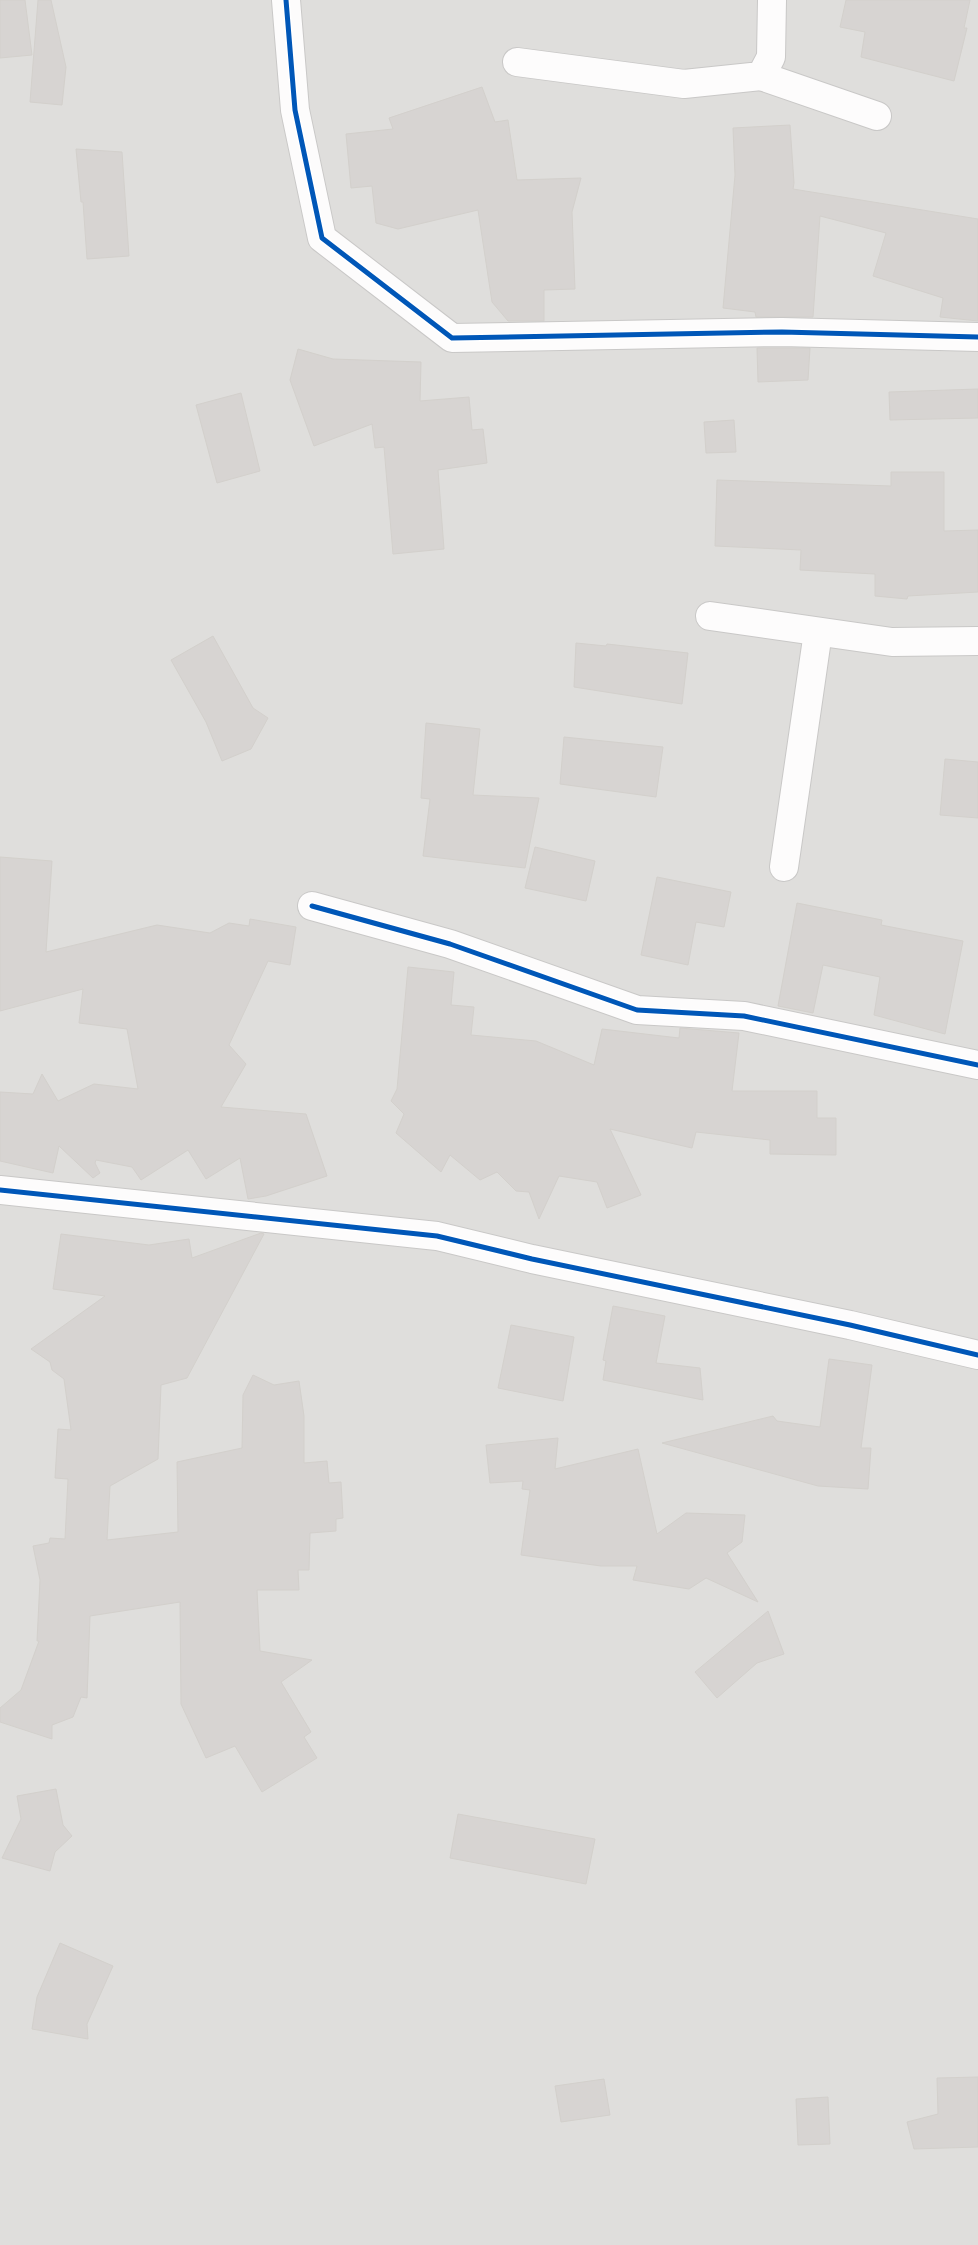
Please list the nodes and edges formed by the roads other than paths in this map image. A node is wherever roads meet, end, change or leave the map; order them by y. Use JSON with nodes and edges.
{"nodes":[{"id":1,"x":286,"y":0,"type":"edge"},
{"id":2,"x":772,"y":0,"type":"edge"},
{"id":3,"x":516,"y":62,"type":"dead end"},
{"id":4,"x":761,"y":76,"type":"junction"},
{"id":5,"x":877,"y":116,"type":"dead end"},
{"id":6,"x":978,"y":337,"type":"edge"},
{"id":7,"x":710,"y":616,"type":"dead end"},
{"id":8,"x":818,"y":632,"type":"junction"},
{"id":9,"x":978,"y":641,"type":"edge"},
{"id":10,"x":784,"y":867,"type":"dead end"},
{"id":11,"x":312,"y":906,"type":"dead end"},
{"id":12,"x":978,"y":1065,"type":"edge"},
{"id":13,"x":0,"y":1190,"type":"edge"},
{"id":14,"x":978,"y":1355,"type":"edge"}],
"edges":[{"from":1,"to":6,"type":"street"},
{"from":2,"to":4,"type":"street"},
{"from":3,"to":4,"type":"street"},
{"from":4,"to":5,"type":"street"},
{"from":7,"to":8,"type":"street"},
{"from":8,"to":9,"type":"street"},
{"from":8,"to":10,"type":"street"},
{"from":11,"to":12,"type":"street"},
{"from":13,"to":14,"type":"street"}]}
